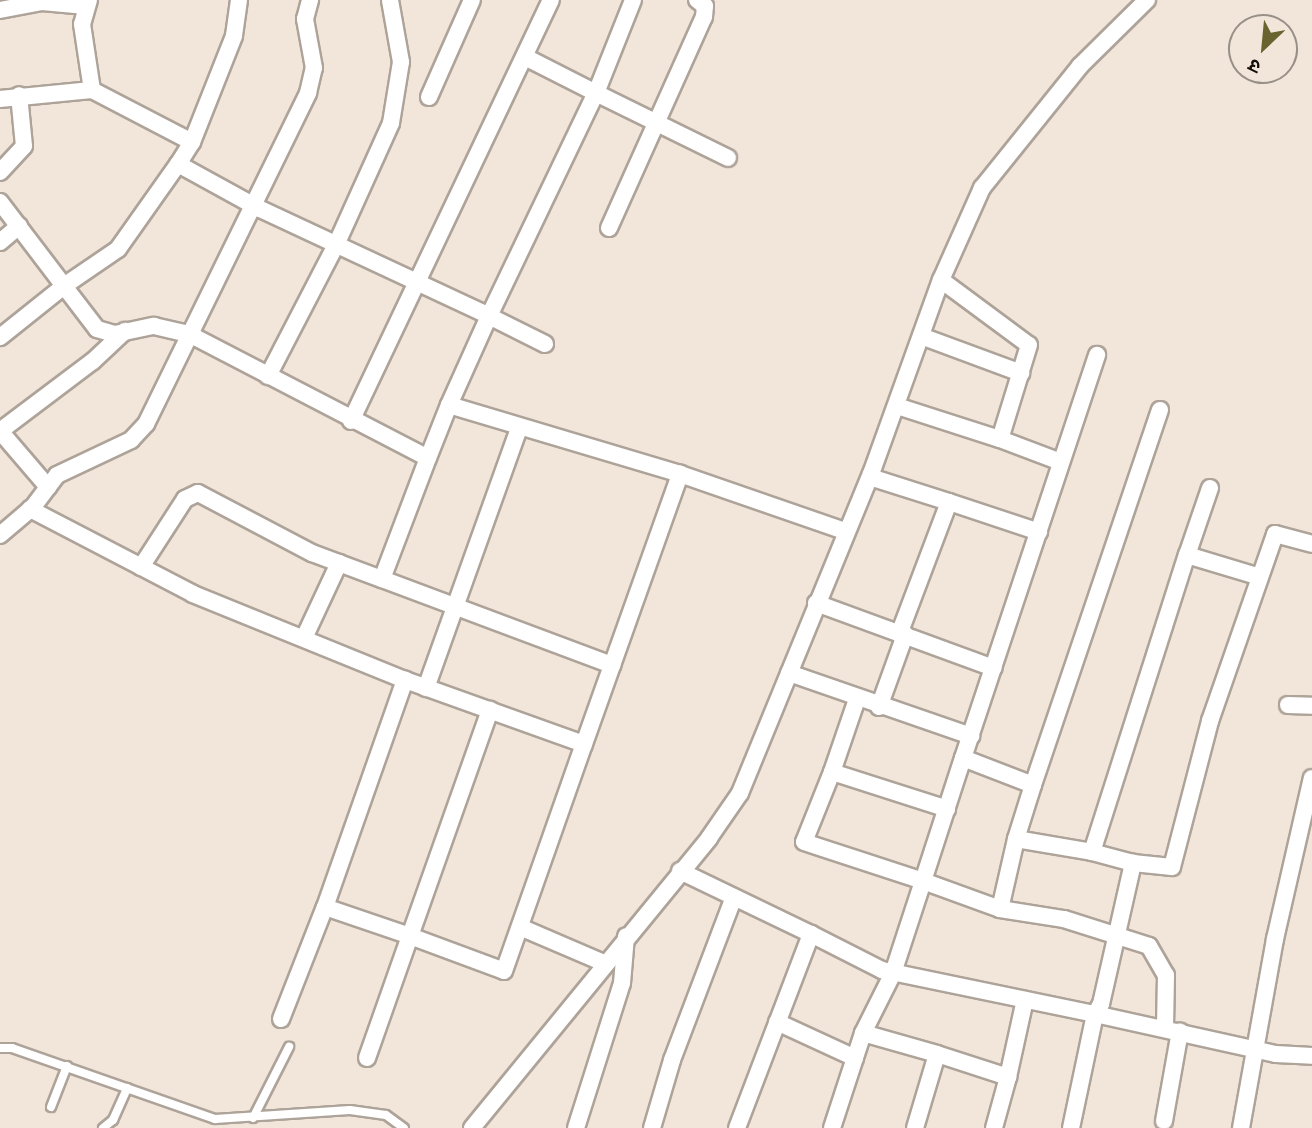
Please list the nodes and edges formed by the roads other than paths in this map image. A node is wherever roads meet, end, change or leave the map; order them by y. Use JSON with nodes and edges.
{"nodes":[{"id":1,"x":239,"y":0,"type":"edge"},
{"id":2,"x":310,"y":0,"type":"edge"},
{"id":3,"x":390,"y":0,"type":"edge"},
{"id":4,"x":472,"y":0,"type":"edge"},
{"id":5,"x":551,"y":0,"type":"edge"},
{"id":6,"x":633,"y":0,"type":"edge"},
{"id":7,"x":697,"y":0,"type":"edge"},
{"id":8,"x":1147,"y":0,"type":"edge"},
{"id":9,"x":88,"y":3,"type":"edge"},
{"id":10,"x":0,"y":10,"type":"edge"},
{"id":11,"x":527,"y":58,"type":"junction"},
{"id":12,"x":92,"y":90,"type":"junction"},
{"id":13,"x":596,"y":93,"type":"junction"},
{"id":14,"x":19,"y":95,"type":"junction"},
{"id":15,"x":429,"y":97,"type":"dead end"},
{"id":16,"x":0,"y":99,"type":"edge"},
{"id":17,"x":659,"y":124,"type":"junction"},
{"id":18,"x":192,"y":142,"type":"junction"},
{"id":19,"x":728,"y":158,"type":"dead end"},
{"id":20,"x":178,"y":164,"type":"junction"},
{"id":21,"x":0,"y":172,"type":"edge"},
{"id":22,"x":0,"y":202,"type":"edge"},
{"id":23,"x":255,"y":207,"type":"junction"},
{"id":24,"x":19,"y":226,"type":"junction"},
{"id":25,"x":609,"y":228,"type":"dead end"},
{"id":26,"x":0,"y":243,"type":"edge"},
{"id":27,"x":336,"y":245,"type":"junction"},
{"id":28,"x":941,"y":279,"type":"junction"},
{"id":29,"x":418,"y":284,"type":"junction"},
{"id":30,"x":64,"y":286,"type":"junction"},
{"id":31,"x":489,"y":316,"type":"junction"},
{"id":32,"x":125,"y":331,"type":"junction"},
{"id":33,"x":189,"y":334,"type":"junction"},
{"id":34,"x":921,"y":336,"type":"junction"},
{"id":35,"x":0,"y":337,"type":"edge"},
{"id":36,"x":545,"y":344,"type":"dead end"},
{"id":37,"x":1097,"y":355,"type":"dead end"},
{"id":38,"x":1021,"y":373,"type":"junction"},
{"id":39,"x":268,"y":376,"type":"junction"},
{"id":40,"x":449,"y":405,"type":"junction"},
{"id":41,"x":897,"y":406,"type":"junction"},
{"id":42,"x":1160,"y":410,"type":"dead end"},
{"id":43,"x":351,"y":421,"type":"junction"},
{"id":44,"x":519,"y":428,"type":"junction"},
{"id":45,"x":0,"y":431,"type":"edge"},
{"id":46,"x":1000,"y":439,"type":"junction"},
{"id":47,"x":428,"y":458,"type":"junction"},
{"id":48,"x":1061,"y":463,"type":"junction"},
{"id":49,"x":680,"y":474,"type":"junction"},
{"id":50,"x":870,"y":477,"type":"junction"},
{"id":51,"x":48,"y":487,"type":"junction"},
{"id":52,"x":1210,"y":488,"type":"dead end"},
{"id":53,"x":949,"y":502,"type":"junction"},
{"id":54,"x":30,"y":509,"type":"junction"},
{"id":55,"x":845,"y":531,"type":"junction"},
{"id":56,"x":1039,"y":532,"type":"junction"},
{"id":57,"x":0,"y":535,"type":"edge"},
{"id":58,"x":1312,"y":544,"type":"edge"},
{"id":59,"x":1187,"y":555,"type":"junction"},
{"id":60,"x":339,"y":563,"type":"junction"},
{"id":61,"x":141,"y":567,"type":"junction"},
{"id":62,"x":1260,"y":577,"type":"junction"},
{"id":63,"x":382,"y":579,"type":"junction"},
{"id":64,"x":816,"y":603,"type":"junction"},
{"id":65,"x":453,"y":609,"type":"junction"},
{"id":66,"x":902,"y":635,"type":"junction"},
{"id":67,"x":304,"y":638,"type":"junction"},
{"id":68,"x":612,"y":665,"type":"junction"},
{"id":69,"x":994,"y":668,"type":"junction"},
{"id":70,"x":789,"y":673,"type":"junction"},
{"id":71,"x":405,"y":680,"type":"junction"},
{"id":72,"x":426,"y":688,"type":"junction"},
{"id":73,"x":857,"y":699,"type":"junction"},
{"id":74,"x":1288,"y":705,"type":"dead end"},
{"id":75,"x":1312,"y":706,"type":"edge"},
{"id":76,"x":879,"y":708,"type":"junction"},
{"id":77,"x":489,"y":710,"type":"junction"},
{"id":78,"x":971,"y":736,"type":"junction"},
{"id":79,"x":584,"y":744,"type":"junction"},
{"id":80,"x":963,"y":758,"type":"junction"},
{"id":81,"x":832,"y":772,"type":"junction"},
{"id":82,"x":1312,"y":778,"type":"edge"},
{"id":83,"x":1033,"y":785,"type":"junction"},
{"id":84,"x":947,"y":809,"type":"junction"},
{"id":85,"x":1016,"y":839,"type":"junction"},
{"id":86,"x":1092,"y":852,"type":"junction"},
{"id":87,"x":1133,"y":863,"type":"junction"},
{"id":88,"x":680,"y":871,"type":"junction"},
{"id":89,"x":923,"y":881,"type":"junction"},
{"id":90,"x":734,"y":897,"type":"junction"},
{"id":91,"x":325,"y":907,"type":"junction"},
{"id":92,"x":1000,"y":909,"type":"junction"},
{"id":93,"x":520,"y":927,"type":"junction"},
{"id":94,"x":811,"y":934,"type":"junction"},
{"id":95,"x":1116,"y":934,"type":"junction"},
{"id":96,"x":410,"y":936,"type":"junction"},
{"id":97,"x":626,"y":936,"type":"junction"},
{"id":98,"x":604,"y":963,"type":"junction"},
{"id":99,"x":893,"y":973,"type":"junction"},
{"id":100,"x":1024,"y":1000,"type":"junction"},
{"id":101,"x":1095,"y":1014,"type":"junction"},
{"id":102,"x":281,"y":1019,"type":"dead end"},
{"id":103,"x":777,"y":1022,"type":"junction"},
{"id":104,"x":1173,"y":1030,"type":"junction"},
{"id":105,"x":863,"y":1033,"type":"junction"},
{"id":106,"x":289,"y":1047,"type":"dead end"},
{"id":107,"x":0,"y":1048,"type":"edge"},
{"id":108,"x":1258,"y":1050,"type":"junction"},
{"id":109,"x":937,"y":1054,"type":"junction"},
{"id":110,"x":1312,"y":1056,"type":"edge"},
{"id":111,"x":367,"y":1058,"type":"dead end"},
{"id":112,"x":855,"y":1058,"type":"junction"},
{"id":113,"x":67,"y":1066,"type":"junction"},
{"id":114,"x":1008,"y":1077,"type":"junction"},
{"id":115,"x":127,"y":1088,"type":"junction"},
{"id":116,"x":51,"y":1107,"type":"dead end"},
{"id":117,"x":253,"y":1118,"type":"junction"},
{"id":118,"x":1164,"y":1121,"type":"dead end"},
{"id":119,"x":103,"y":1128,"type":"edge"},
{"id":120,"x":404,"y":1128,"type":"edge"},
{"id":121,"x":472,"y":1128,"type":"edge"},
{"id":122,"x":576,"y":1128,"type":"edge"},
{"id":123,"x":652,"y":1128,"type":"edge"},
{"id":124,"x":737,"y":1128,"type":"edge"},
{"id":125,"x":832,"y":1128,"type":"edge"},
{"id":126,"x":915,"y":1128,"type":"edge"},
{"id":127,"x":993,"y":1128,"type":"edge"},
{"id":128,"x":1071,"y":1128,"type":"edge"},
{"id":129,"x":1241,"y":1128,"type":"edge"}],
"edges":[{"from":1,"to":18,"type":"street"},
{"from":2,"to":23,"type":"street"},
{"from":3,"to":27,"type":"street"},
{"from":4,"to":15,"type":"street"},
{"from":5,"to":11,"type":"street"},
{"from":6,"to":13,"type":"street"},
{"from":7,"to":17,"type":"street"},
{"from":8,"to":28,"type":"street"},
{"from":9,"to":10,"type":"street"},
{"from":9,"to":12,"type":"street"},
{"from":11,"to":13,"type":"street"},
{"from":11,"to":29,"type":"street"},
{"from":12,"to":14,"type":"street"},
{"from":12,"to":18,"type":"street"},
{"from":13,"to":17,"type":"street"},
{"from":13,"to":31,"type":"street"},
{"from":14,"to":16,"type":"street"},
{"from":14,"to":21,"type":"street"},
{"from":17,"to":19,"type":"street"},
{"from":17,"to":25,"type":"street"},
{"from":18,"to":20,"type":"street"},
{"from":20,"to":23,"type":"street"},
{"from":20,"to":30,"type":"street"},
{"from":22,"to":24,"type":"street"},
{"from":23,"to":27,"type":"street"},
{"from":23,"to":33,"type":"street"},
{"from":24,"to":26,"type":"street"},
{"from":24,"to":30,"type":"street"},
{"from":27,"to":29,"type":"street"},
{"from":27,"to":39,"type":"street"},
{"from":28,"to":34,"type":"street"},
{"from":28,"to":38,"type":"street"},
{"from":29,"to":31,"type":"street"},
{"from":29,"to":43,"type":"street"},
{"from":30,"to":32,"type":"street"},
{"from":30,"to":35,"type":"street"},
{"from":31,"to":36,"type":"street"},
{"from":31,"to":40,"type":"street"},
{"from":32,"to":33,"type":"street"},
{"from":32,"to":45,"type":"street"},
{"from":33,"to":39,"type":"street"},
{"from":33,"to":51,"type":"street"},
{"from":34,"to":38,"type":"street"},
{"from":34,"to":41,"type":"street"},
{"from":37,"to":48,"type":"street"},
{"from":38,"to":46,"type":"street"},
{"from":39,"to":43,"type":"street"},
{"from":40,"to":44,"type":"street"},
{"from":40,"to":47,"type":"street"},
{"from":41,"to":46,"type":"street"},
{"from":41,"to":50,"type":"street"},
{"from":42,"to":83,"type":"street"},
{"from":43,"to":47,"type":"street"},
{"from":44,"to":49,"type":"street"},
{"from":44,"to":65,"type":"street"},
{"from":45,"to":51,"type":"street"},
{"from":46,"to":48,"type":"street"},
{"from":47,"to":63,"type":"street"},
{"from":48,"to":56,"type":"street"},
{"from":49,"to":55,"type":"street"},
{"from":49,"to":68,"type":"street"},
{"from":50,"to":53,"type":"street"},
{"from":50,"to":55,"type":"street"},
{"from":51,"to":54,"type":"street"},
{"from":52,"to":59,"type":"street"},
{"from":53,"to":56,"type":"street"},
{"from":53,"to":66,"type":"street"},
{"from":54,"to":57,"type":"street"},
{"from":54,"to":61,"type":"street"},
{"from":55,"to":64,"type":"street"},
{"from":56,"to":69,"type":"street"},
{"from":58,"to":62,"type":"street"},
{"from":59,"to":62,"type":"street"},
{"from":59,"to":86,"type":"street"},
{"from":60,"to":61,"type":"street"},
{"from":60,"to":63,"type":"street"},
{"from":60,"to":67,"type":"street"},
{"from":61,"to":67,"type":"street"},
{"from":62,"to":87,"type":"street"},
{"from":63,"to":65,"type":"street"},
{"from":64,"to":66,"type":"street"},
{"from":64,"to":70,"type":"street"},
{"from":65,"to":68,"type":"street"},
{"from":65,"to":72,"type":"street"},
{"from":66,"to":69,"type":"street"},
{"from":66,"to":76,"type":"street"},
{"from":67,"to":71,"type":"street"},
{"from":68,"to":79,"type":"street"},
{"from":69,"to":78,"type":"street"},
{"from":70,"to":73,"type":"street"},
{"from":70,"to":88,"type":"street"},
{"from":71,"to":72,"type":"street"},
{"from":71,"to":91,"type":"street"},
{"from":72,"to":77,"type":"street"},
{"from":73,"to":76,"type":"street"},
{"from":73,"to":81,"type":"street"},
{"from":74,"to":75,"type":"street"},
{"from":76,"to":78,"type":"street"},
{"from":77,"to":79,"type":"street"},
{"from":77,"to":96,"type":"street"},
{"from":78,"to":80,"type":"street"},
{"from":79,"to":93,"type":"street"},
{"from":80,"to":83,"type":"street"},
{"from":80,"to":84,"type":"street"},
{"from":81,"to":84,"type":"street"},
{"from":81,"to":89,"type":"street"},
{"from":82,"to":108,"type":"street"},
{"from":83,"to":85,"type":"street"},
{"from":84,"to":89,"type":"street"},
{"from":85,"to":86,"type":"street"},
{"from":85,"to":92,"type":"street"},
{"from":86,"to":87,"type":"street"},
{"from":87,"to":95,"type":"street"},
{"from":88,"to":90,"type":"street"},
{"from":88,"to":97,"type":"street"},
{"from":89,"to":92,"type":"street"},
{"from":89,"to":99,"type":"street"},
{"from":90,"to":94,"type":"street"},
{"from":90,"to":123,"type":"street"},
{"from":91,"to":96,"type":"street"},
{"from":91,"to":102,"type":"street"},
{"from":92,"to":95,"type":"street"},
{"from":93,"to":96,"type":"street"},
{"from":93,"to":98,"type":"street"},
{"from":94,"to":99,"type":"street"},
{"from":94,"to":103,"type":"street"},
{"from":95,"to":101,"type":"street"},
{"from":95,"to":104,"type":"street"},
{"from":96,"to":111,"type":"street"},
{"from":97,"to":98,"type":"street"},
{"from":97,"to":122,"type":"street"},
{"from":98,"to":121,"type":"street"},
{"from":99,"to":100,"type":"street"},
{"from":99,"to":105,"type":"street"},
{"from":100,"to":101,"type":"street"},
{"from":100,"to":114,"type":"street"},
{"from":101,"to":104,"type":"street"},
{"from":101,"to":128,"type":"street"},
{"from":103,"to":112,"type":"street"},
{"from":103,"to":124,"type":"street"},
{"from":104,"to":108,"type":"street"},
{"from":104,"to":118,"type":"street"},
{"from":105,"to":109,"type":"street"},
{"from":105,"to":112,"type":"street"},
{"from":106,"to":117,"type":"lane"},
{"from":107,"to":113,"type":"lane"},
{"from":108,"to":110,"type":"street"},
{"from":108,"to":129,"type":"street"},
{"from":109,"to":114,"type":"street"},
{"from":109,"to":126,"type":"street"},
{"from":112,"to":125,"type":"street"},
{"from":113,"to":115,"type":"lane"},
{"from":113,"to":116,"type":"lane"},
{"from":114,"to":127,"type":"street"},
{"from":115,"to":117,"type":"lane"},
{"from":115,"to":119,"type":"lane"},
{"from":117,"to":120,"type":"lane"}]}
